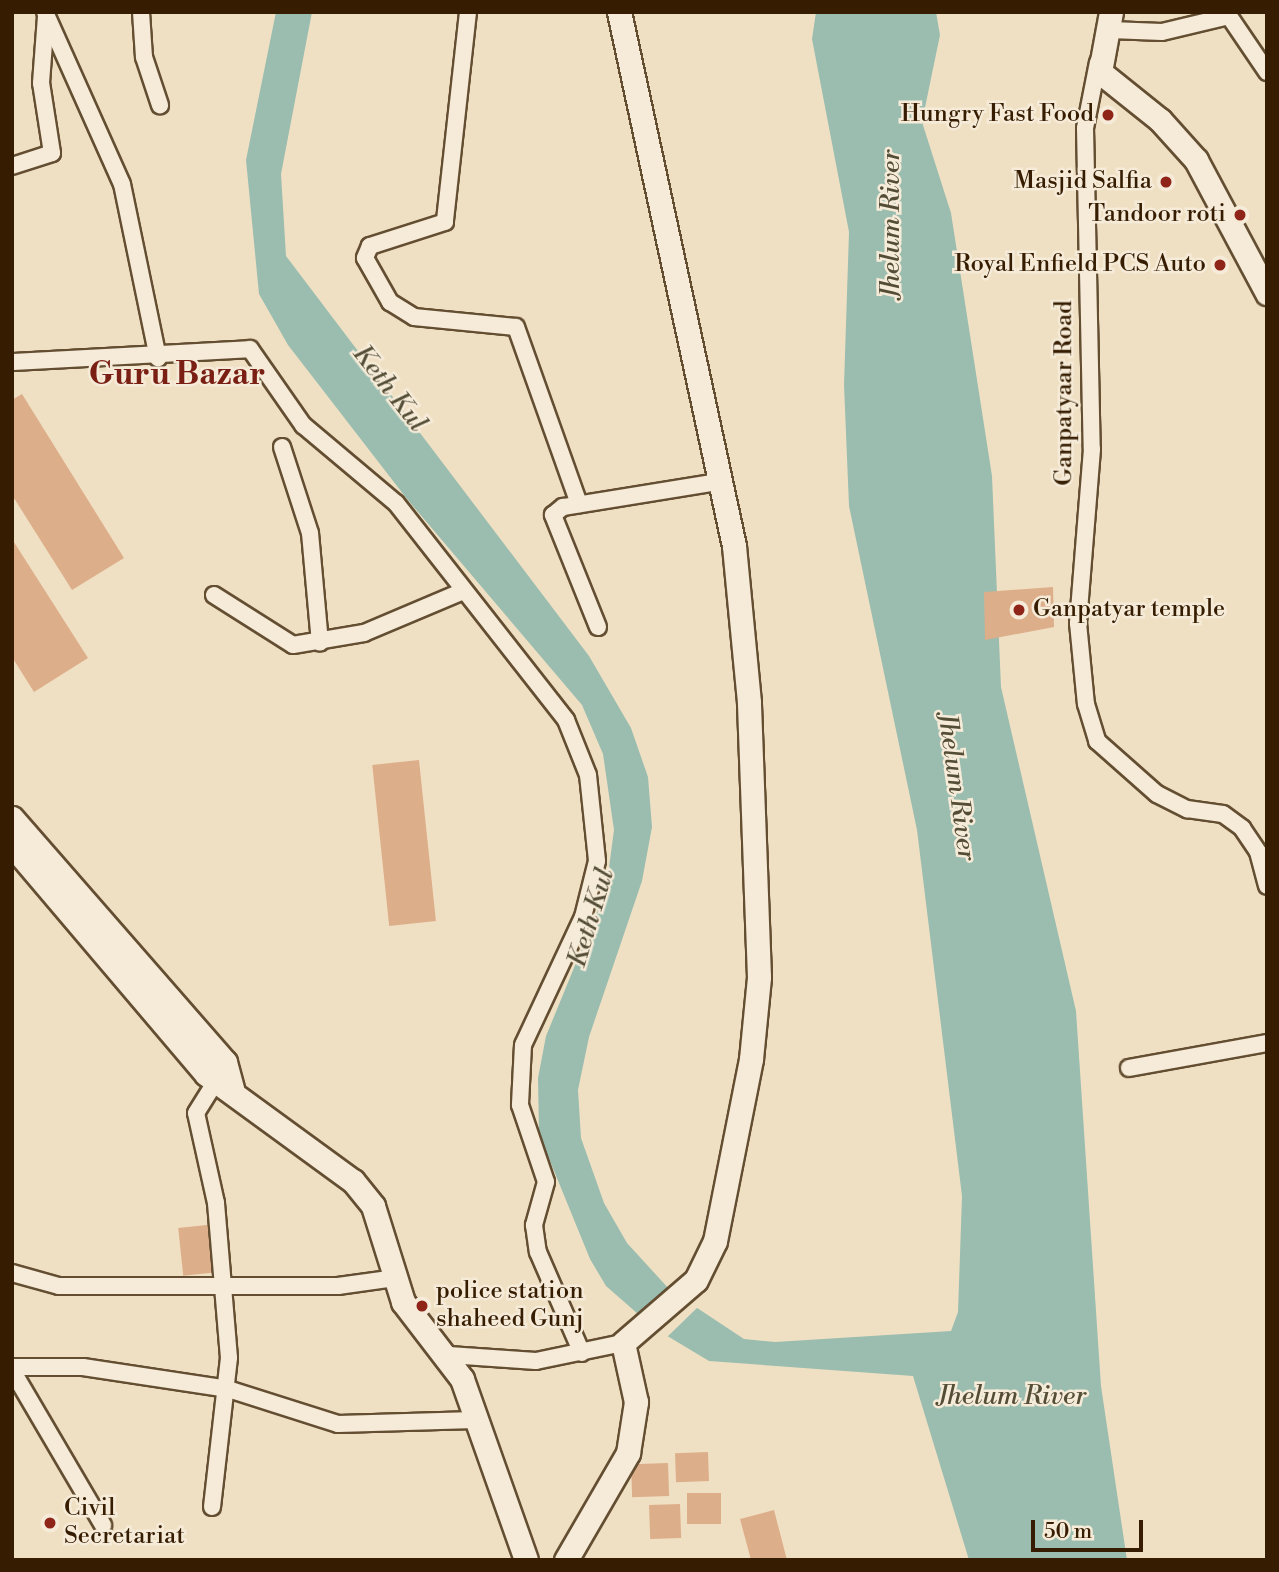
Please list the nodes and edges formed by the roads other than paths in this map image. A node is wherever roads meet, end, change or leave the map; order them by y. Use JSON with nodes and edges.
{"nodes":[{"id":1,"x":141,"y":12,"type":"edge"},
{"id":2,"x":468,"y":12,"type":"edge"},
{"id":3,"x":619,"y":12,"type":"edge"},
{"id":4,"x":46,"y":14,"type":"edge"},
{"id":5,"x":1110,"y":21,"type":"edge"},
{"id":6,"x":1099,"y":57,"type":"junction"},
{"id":7,"x":1267,"y":72,"type":"edge"},
{"id":8,"x":159,"y":105,"type":"dead end"},
{"id":9,"x":12,"y":166,"type":"edge"},
{"id":10,"x":1266,"y":289,"type":"edge"},
{"id":11,"x":158,"y":359,"type":"junction"},
{"id":12,"x":12,"y":362,"type":"edge"},
{"id":13,"x":282,"y":447,"type":"dead end"},
{"id":14,"x":723,"y":481,"type":"junction"},
{"id":15,"x":579,"y":504,"type":"junction"},
{"id":16,"x":461,"y":592,"type":"junction"},
{"id":17,"x":214,"y":595,"type":"dead end"},
{"id":18,"x":598,"y":627,"type":"dead end"},
{"id":19,"x":320,"y":643,"type":"junction"},
{"id":20,"x":12,"y":818,"type":"edge"},
{"id":21,"x":12,"y":845,"type":"edge"},
{"id":22,"x":1263,"y":853,"type":"edge"},
{"id":23,"x":1267,"y":886,"type":"edge"},
{"id":24,"x":1267,"y":1043,"type":"edge"},
{"id":25,"x":1129,"y":1068,"type":"dead end"},
{"id":26,"x":224,"y":1085,"type":"junction"},
{"id":27,"x":12,"y":1273,"type":"edge"},
{"id":28,"x":396,"y":1278,"type":"junction"},
{"id":29,"x":224,"y":1282,"type":"junction"},
{"id":30,"x":626,"y":1340,"type":"junction"},
{"id":31,"x":582,"y":1353,"type":"junction"},
{"id":32,"x":449,"y":1355,"type":"junction"},
{"id":33,"x":12,"y":1369,"type":"edge"},
{"id":34,"x":228,"y":1389,"type":"junction"},
{"id":35,"x":475,"y":1420,"type":"junction"},
{"id":36,"x":212,"y":1507,"type":"dead end"},
{"id":37,"x":103,"y":1525,"type":"dead end"},
{"id":38,"x":526,"y":1560,"type":"edge"},
{"id":39,"x":566,"y":1560,"type":"edge"}],
"edges":[{"from":1,"to":8,"type":"street"},
{"from":2,"to":15,"type":"street"},
{"from":3,"to":14,"type":"street"},
{"from":4,"to":9,"type":"street"},
{"from":4,"to":11,"type":"street"},
{"from":5,"to":6,"type":"street"},
{"from":5,"to":7,"type":"street"},
{"from":6,"to":10,"type":"street"},
{"from":6,"to":22,"type":"street","name":"Ganpatyaar Road"},
{"from":11,"to":12,"type":"street"},
{"from":11,"to":16,"type":"street"},
{"from":13,"to":19,"type":"street"},
{"from":14,"to":15,"type":"street"},
{"from":14,"to":30,"type":"street"},
{"from":15,"to":18,"type":"street"},
{"from":16,"to":19,"type":"street"},
{"from":16,"to":31,"type":"street"},
{"from":17,"to":19,"type":"street"},
{"from":20,"to":26,"type":"street"},
{"from":21,"to":26,"type":"street"},
{"from":22,"to":23,"type":"street","name":"Ganpatyaar Road"},
{"from":24,"to":25,"type":"street"},
{"from":26,"to":28,"type":"street"},
{"from":26,"to":29,"type":"street"},
{"from":27,"to":29,"type":"street"},
{"from":28,"to":29,"type":"street"},
{"from":28,"to":32,"type":"street"},
{"from":29,"to":34,"type":"street"},
{"from":30,"to":31,"type":"street"},
{"from":30,"to":39,"type":"street"},
{"from":31,"to":32,"type":"street"},
{"from":32,"to":35,"type":"street"},
{"from":33,"to":34,"type":"street"},
{"from":33,"to":37,"type":"street"},
{"from":34,"to":35,"type":"street"},
{"from":34,"to":36,"type":"street"},
{"from":35,"to":38,"type":"street"}]}
